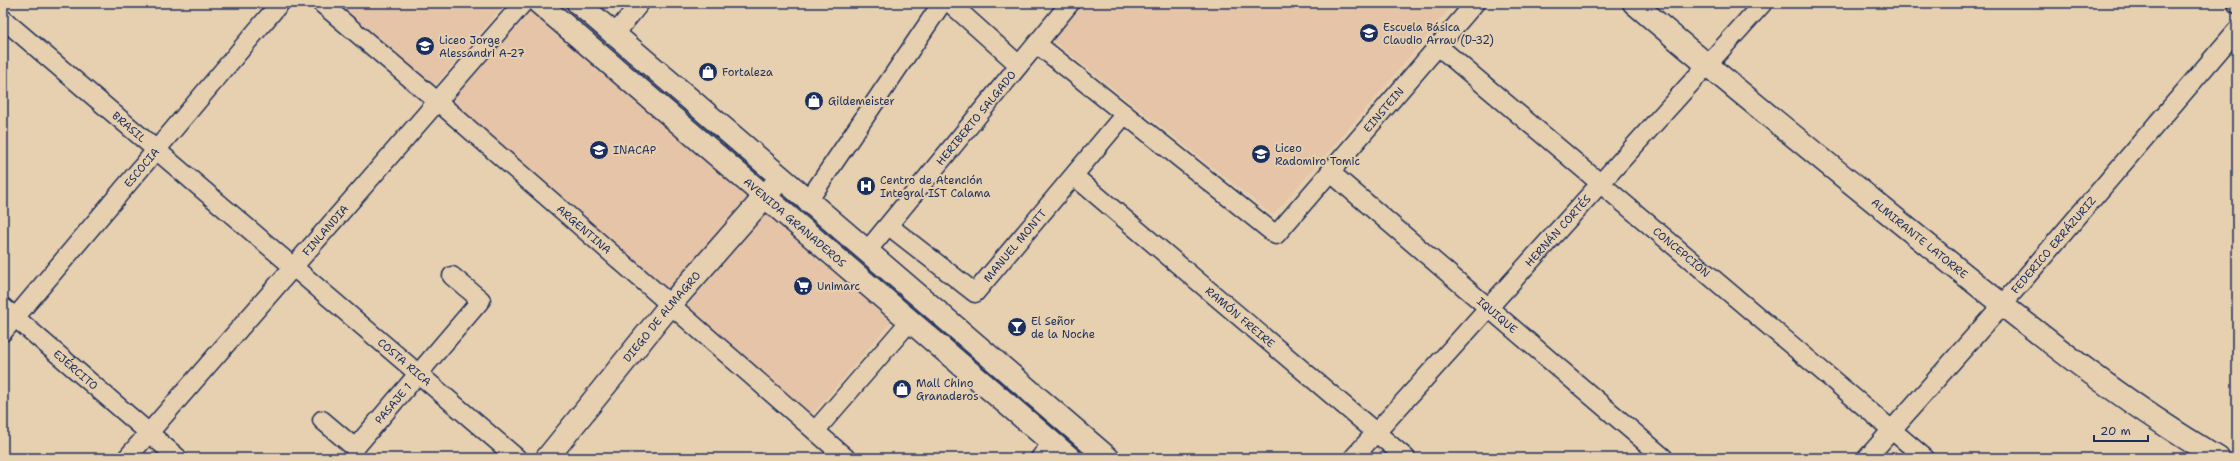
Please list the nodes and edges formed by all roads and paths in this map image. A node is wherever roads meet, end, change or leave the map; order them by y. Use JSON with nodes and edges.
{"nodes":[{"id":1,"x":280,"y":3,"type":"edge"},
{"id":2,"x":321,"y":3,"type":"edge"},
{"id":3,"x":523,"y":3,"type":"edge"},
{"id":4,"x":539,"y":3,"type":"edge"},
{"id":5,"x":578,"y":3,"type":"edge"},
{"id":6,"x":640,"y":3,"type":"edge"},
{"id":7,"x":942,"y":3,"type":"edge"},
{"id":8,"x":950,"y":3,"type":"edge"},
{"id":9,"x":1070,"y":3,"type":"edge"},
{"id":10,"x":1475,"y":3,"type":"edge"},
{"id":11,"x":1634,"y":3,"type":"edge"},
{"id":12,"x":1763,"y":3,"type":"edge"},
{"id":13,"x":3,"y":19,"type":"edge"},
{"id":14,"x":2237,"y":30,"type":"edge"},
{"id":15,"x":615,"y":34,"type":"junction"},
{"id":16,"x":1037,"y":44,"type":"junction"},
{"id":17,"x":1438,"y":46,"type":"junction"},
{"id":18,"x":1019,"y":65,"type":"junction"},
{"id":19,"x":1706,"y":65,"type":"junction"},
{"id":20,"x":437,"y":101,"type":"junction"},
{"id":21,"x":1125,"y":114,"type":"junction"},
{"id":22,"x":156,"y":150,"type":"junction"},
{"id":23,"x":1330,"y":172,"type":"junction"},
{"id":24,"x":1074,"y":176,"type":"junction"},
{"id":25,"x":781,"y":178,"type":"junction"},
{"id":26,"x":1600,"y":183,"type":"junction"},
{"id":27,"x":765,"y":197,"type":"junction"},
{"id":28,"x":808,"y":201,"type":"junction"},
{"id":29,"x":889,"y":226,"type":"junction"},
{"id":30,"x":867,"y":251,"type":"junction"},
{"id":31,"x":292,"y":266,"type":"junction"},
{"id":32,"x":452,"y":276,"type":"dead end"},
{"id":33,"x":671,"y":304,"type":"junction"},
{"id":34,"x":2002,"y":305,"type":"junction"},
{"id":35,"x":1488,"y":308,"type":"junction"},
{"id":36,"x":9,"y":312,"type":"edge"},
{"id":37,"x":910,"y":321,"type":"junction"},
{"id":38,"x":3,"y":332,"type":"edge"},
{"id":39,"x":417,"y":373,"type":"junction"},
{"id":40,"x":322,"y":420,"type":"dead end"},
{"id":41,"x":1892,"y":430,"type":"junction"},
{"id":42,"x":815,"y":432,"type":"junction"},
{"id":43,"x":1376,"y":432,"type":"junction"},
{"id":44,"x":149,"y":433,"type":"junction"},
{"id":45,"x":1046,"y":450,"type":"edge"},
{"id":46,"x":127,"y":458,"type":"edge"},
{"id":47,"x":178,"y":458,"type":"edge"},
{"id":48,"x":517,"y":458,"type":"edge"},
{"id":49,"x":547,"y":458,"type":"edge"},
{"id":50,"x":846,"y":458,"type":"edge"},
{"id":51,"x":1070,"y":458,"type":"edge"},
{"id":52,"x":1108,"y":458,"type":"edge"},
{"id":53,"x":1353,"y":458,"type":"edge"},
{"id":54,"x":1406,"y":458,"type":"edge"},
{"id":55,"x":1664,"y":458,"type":"edge"},
{"id":56,"x":1867,"y":458,"type":"edge"},
{"id":57,"x":1925,"y":458,"type":"edge"},
{"id":58,"x":2218,"y":458,"type":"edge"}],
"edges":[{"from":1,"to":22,"type":"street","name":"ESCOCIA"},
{"from":2,"to":20,"type":"street","name":"ARGENTINA"},
{"from":3,"to":20,"type":"street","name":"FINLANDIA"},
{"from":4,"to":27,"type":"main road","name":"AVENIDA GRANADEROS"},
{"from":5,"to":15,"type":"main road"},
{"from":6,"to":15,"type":"street"},
{"from":7,"to":28,"type":"street"},
{"from":8,"to":18,"type":"street"},
{"from":9,"to":16,"type":"street","name":"HERIBERTO SALGADO"},
{"from":10,"to":17,"type":"street","name":"EINSTEIN"},
{"from":11,"to":19,"type":"main road","name":"ALMIRANTE LATORRE"},
{"from":12,"to":19,"type":"street","name":"HERNÁN CORTÉS"},
{"from":13,"to":22,"type":"street","name":"BRASIL"},
{"from":14,"to":34,"type":"street","name":"FEDERICO ERRÁZURIZ"},
{"from":15,"to":25,"type":"main road"},
{"from":16,"to":18,"type":"street","name":"HERIBERTO SALGADO"},
{"from":16,"to":21,"type":"street"},
{"from":17,"to":23,"type":"street","name":"EINSTEIN"},
{"from":17,"to":26,"type":"street","name":"CONCEPCIÓN"},
{"from":18,"to":29,"type":"street","name":"HERIBERTO SALGADO"},
{"from":19,"to":26,"type":"street","name":"HERNÁN CORTÉS"},
{"from":19,"to":34,"type":"main road","name":"ALMIRANTE LATORRE"},
{"from":20,"to":31,"type":"street","name":"FINLANDIA"},
{"from":20,"to":33,"type":"street","name":"ARGENTINA"},
{"from":21,"to":23,"type":"street","name":"EINSTEIN"},
{"from":21,"to":24,"type":"street","name":"MANUEL MONTT"},
{"from":22,"to":31,"type":"street","name":"BRASIL"},
{"from":22,"to":36,"type":"street","name":"ESCOCIA"},
{"from":23,"to":35,"type":"street","name":"IQUIQUE"},
{"from":24,"to":29,"type":"street","name":"MANUEL MONTT"},
{"from":24,"to":43,"type":"street","name":"RAMÓN FREIRE"},
{"from":25,"to":27,"type":"main road","name":"DIEGO DE ALMAGRO"},
{"from":25,"to":28,"type":"main road"},
{"from":26,"to":35,"type":"street","name":"HERNÁN CORTÉS"},
{"from":26,"to":41,"type":"street","name":"CONCEPCIÓN"},
{"from":27,"to":33,"type":"main road","name":"DIEGO DE ALMAGRO"},
{"from":27,"to":37,"type":"main road","name":"AVENIDA GRANADEROS"},
{"from":28,"to":30,"type":"main road"},
{"from":29,"to":30,"type":"street","name":"HERIBERTO SALGADO"},
{"from":30,"to":52,"type":"main road"},
{"from":31,"to":39,"type":"street","name":"COSTA RICA"},
{"from":31,"to":44,"type":"street","name":"FINLANDIA"},
{"from":32,"to":39,"type":"street","name":"PASAJE 1"},
{"from":33,"to":42,"type":"street","name":"ARGENTINA"},
{"from":33,"to":49,"type":"main road","name":"DIEGO DE ALMAGRO"},
{"from":34,"to":41,"type":"street","name":"FEDERICO ERRÁZURIZ"},
{"from":34,"to":58,"type":"main road","name":"ALMIRANTE LATORRE"},
{"from":35,"to":43,"type":"street","name":"HERNÁN CORTÉS"},
{"from":35,"to":55,"type":"street","name":"IQUIQUE"},
{"from":36,"to":38,"type":"street","name":"ESCOCIA"},
{"from":36,"to":44,"type":"street","name":"EJÉRCITO"},
{"from":37,"to":42,"type":"street"},
{"from":37,"to":45,"type":"main road","name":"AVENIDA GRANADEROS"},
{"from":39,"to":40,"type":"street","name":"PASAJE 1"},
{"from":39,"to":48,"type":"street","name":"COSTA RICA"},
{"from":41,"to":56,"type":"street","name":"FEDERICO ERRÁZURIZ"},
{"from":41,"to":57,"type":"street","name":"CONCEPCIÓN"},
{"from":42,"to":50,"type":"street","name":"ARGENTINA"},
{"from":43,"to":53,"type":"street","name":"HERNÁN CORTÉS"},
{"from":43,"to":54,"type":"street","name":"RAMÓN FREIRE"},
{"from":44,"to":46,"type":"street","name":"FINLANDIA"},
{"from":44,"to":47,"type":"street","name":"EJÉRCITO"},
{"from":45,"to":51,"type":"main road","name":"AVENIDA GRANADEROS"}]}
